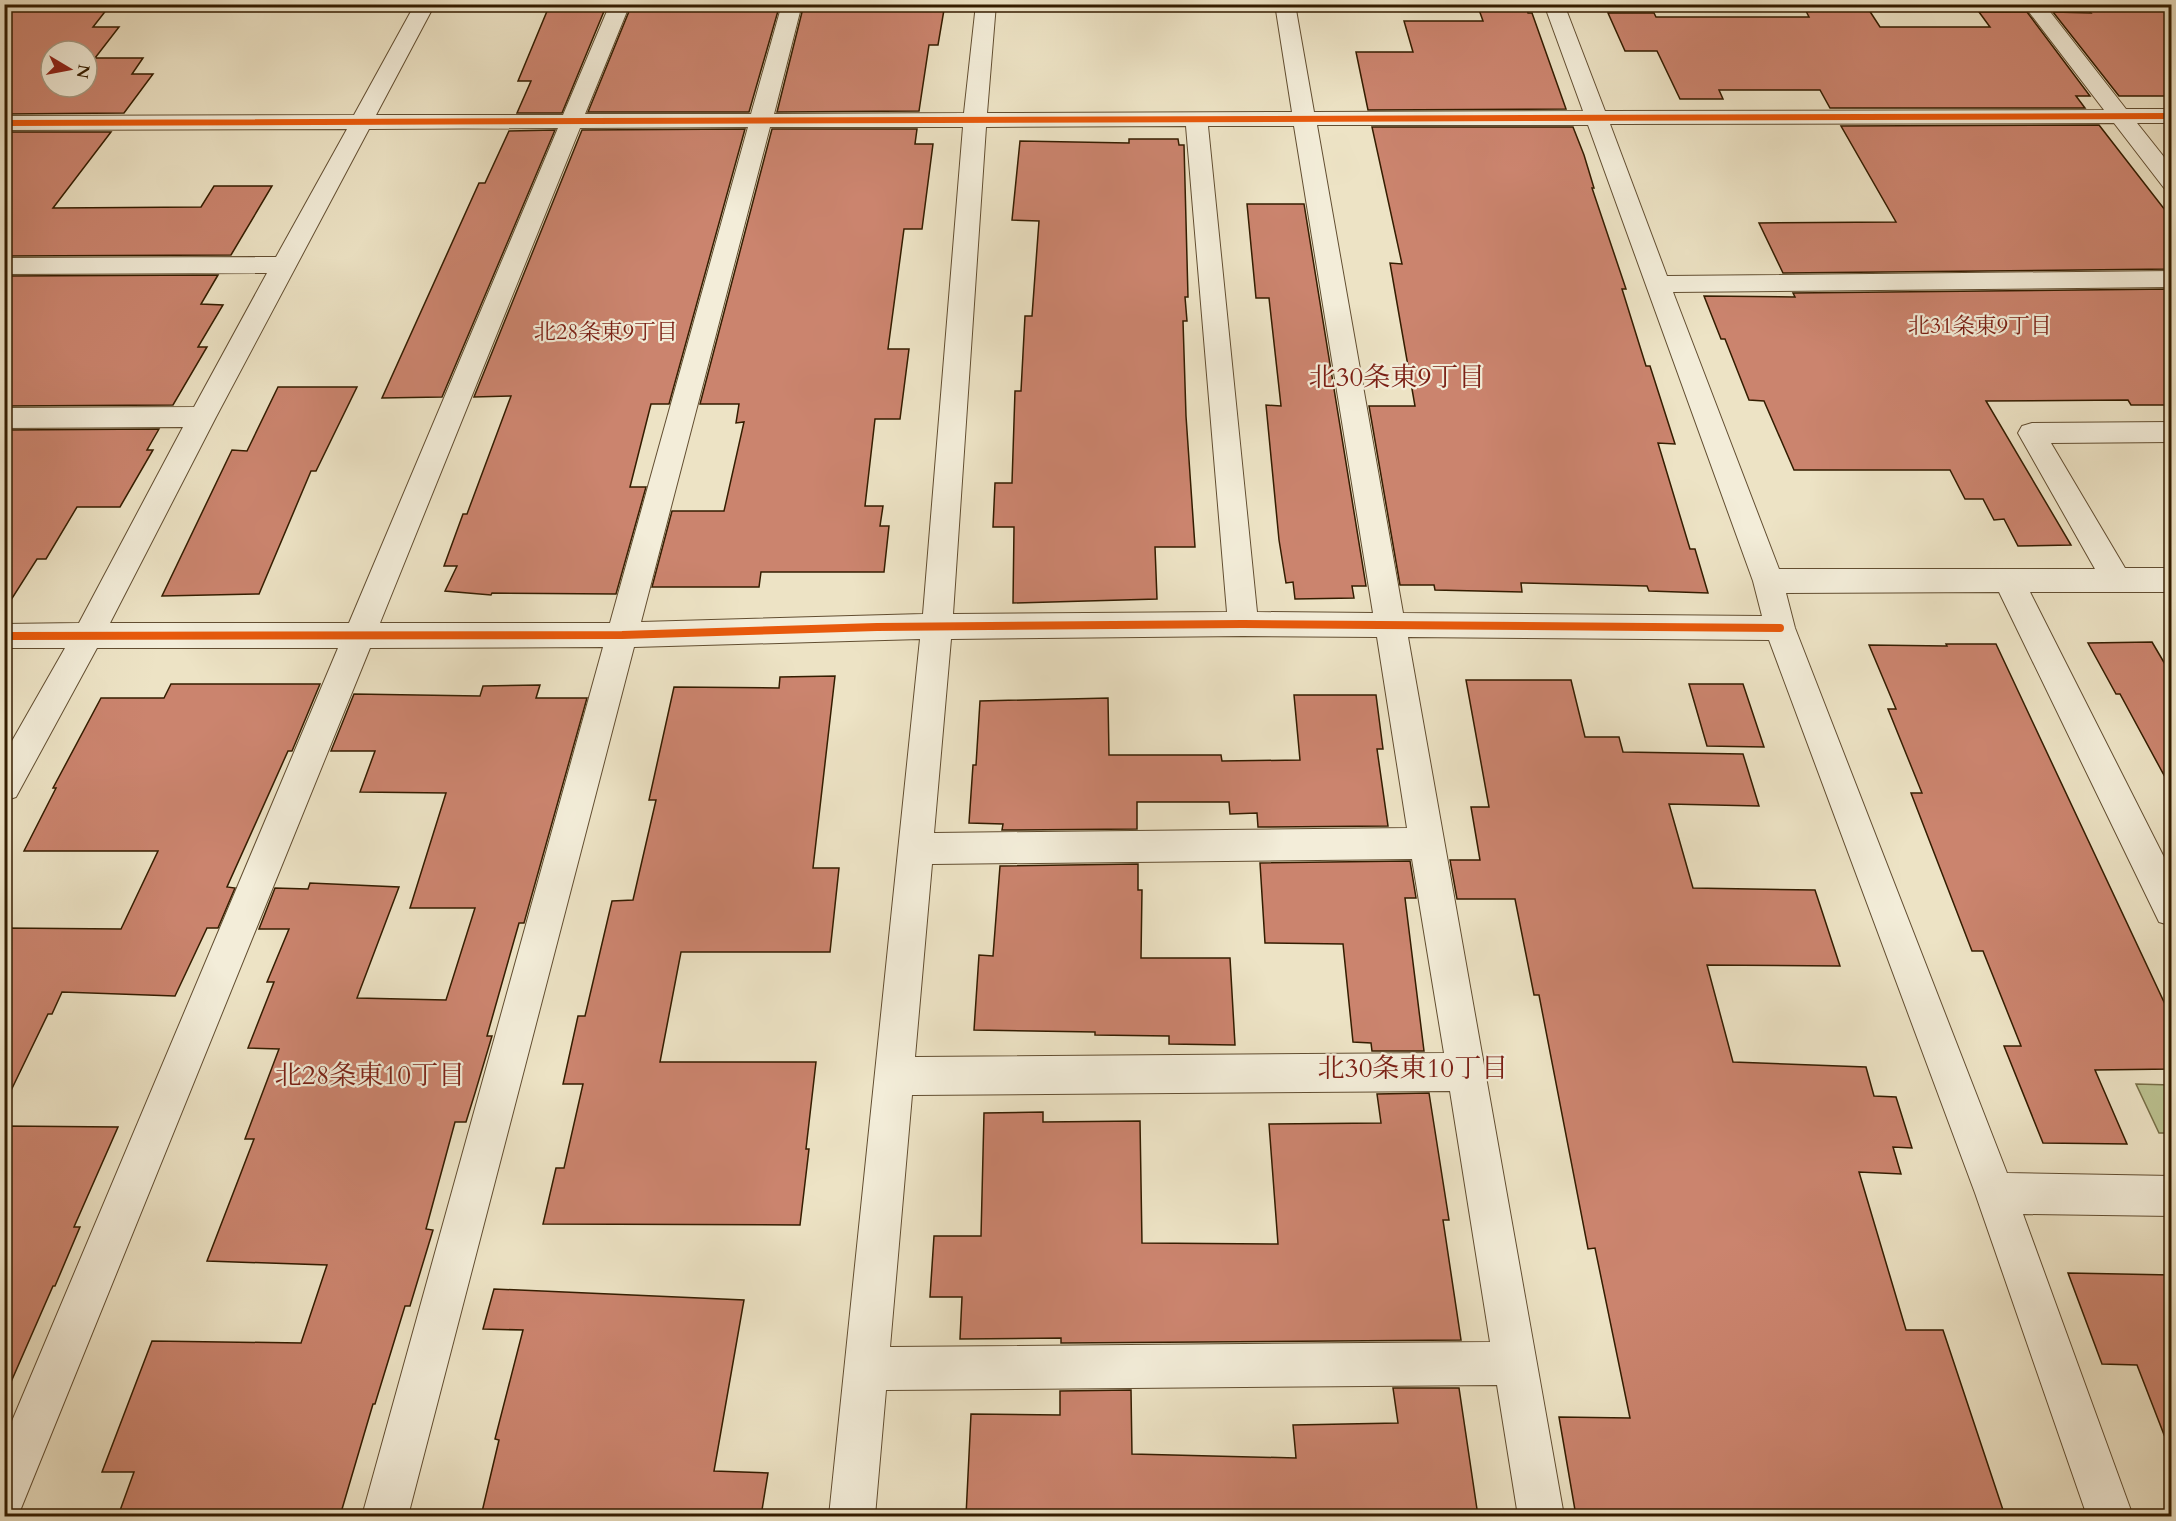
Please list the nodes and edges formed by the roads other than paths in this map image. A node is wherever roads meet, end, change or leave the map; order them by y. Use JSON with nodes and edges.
{"nodes":[{"id":1,"x":425,"y":4,"type":"edge"},
{"id":2,"x":620,"y":4,"type":"edge"},
{"id":3,"x":792,"y":4,"type":"edge"},
{"id":4,"x":986,"y":4,"type":"edge"},
{"id":5,"x":1285,"y":4,"type":"edge"},
{"id":6,"x":1554,"y":4,"type":"edge"},
{"id":7,"x":2033,"y":4,"type":"edge"},
{"id":8,"x":2120,"y":116,"type":"junction"},
{"id":9,"x":2172,"y":116,"type":"edge"},
{"id":10,"x":1595,"y":117,"type":"junction"},
{"id":11,"x":1196,"y":118,"type":"junction"},
{"id":12,"x":1305,"y":118,"type":"junction"},
{"id":13,"x":975,"y":119,"type":"junction"},
{"id":14,"x":761,"y":120,"type":"junction"},
{"id":15,"x":572,"y":121,"type":"junction"},
{"id":16,"x":362,"y":122,"type":"junction"},
{"id":17,"x":4,"y":123,"type":"edge"},
{"id":18,"x":2172,"y":183,"type":"edge"},
{"id":19,"x":286,"y":265,"type":"junction"},
{"id":20,"x":4,"y":266,"type":"edge"},
{"id":21,"x":2172,"y":279,"type":"edge"},
{"id":22,"x":1658,"y":284,"type":"junction"},
{"id":23,"x":202,"y":417,"type":"junction"},
{"id":24,"x":4,"y":418,"type":"edge"},
{"id":25,"x":2172,"y":432,"type":"edge"},
{"id":26,"x":2172,"y":580,"type":"edge"},
{"id":27,"x":1768,"y":581,"type":"junction"},
{"id":28,"x":2009,"y":581,"type":"junction"},
{"id":29,"x":2117,"y":581,"type":"junction"},
{"id":30,"x":1244,"y":624,"type":"junction"},
{"id":31,"x":1390,"y":624,"type":"junction"},
{"id":32,"x":937,"y":627,"type":"junction"},
{"id":33,"x":1780,"y":628,"type":"junction"},
{"id":34,"x":622,"y":635,"type":"junction"},
{"id":35,"x":4,"y":636,"type":"edge"},
{"id":36,"x":359,"y":636,"type":"junction"},
{"id":37,"x":87,"y":637,"type":"junction"},
{"id":38,"x":4,"y":787,"type":"edge"},
{"id":39,"x":1427,"y":843,"type":"junction"},
{"id":40,"x":916,"y":849,"type":"junction"},
{"id":41,"x":2172,"y":910,"type":"edge"},
{"id":42,"x":1466,"y":1072,"type":"junction"},
{"id":43,"x":894,"y":1076,"type":"junction"},
{"id":44,"x":1995,"y":1193,"type":"junction"},
{"id":45,"x":2172,"y":1196,"type":"edge"},
{"id":46,"x":1515,"y":1363,"type":"junction"},
{"id":47,"x":866,"y":1369,"type":"junction"},
{"id":48,"x":4,"y":1495,"type":"edge"},
{"id":49,"x":386,"y":1516,"type":"edge"},
{"id":50,"x":852,"y":1516,"type":"edge"},
{"id":51,"x":1541,"y":1516,"type":"edge"},
{"id":52,"x":2110,"y":1516,"type":"edge"}],
"edges":[{"from":1,"to":16,"type":"street"},
{"from":2,"to":15,"type":"street"},
{"from":3,"to":14,"type":"street"},
{"from":4,"to":13,"type":"street"},
{"from":5,"to":12,"type":"street"},
{"from":6,"to":10,"type":"street"},
{"from":7,"to":8,"type":"street"},
{"from":8,"to":9,"type":"street"},
{"from":8,"to":10,"type":"street"},
{"from":8,"to":18,"type":"street"},
{"from":10,"to":12,"type":"street"},
{"from":10,"to":22,"type":"street"},
{"from":11,"to":12,"type":"street"},
{"from":11,"to":13,"type":"street"},
{"from":11,"to":30,"type":"street"},
{"from":12,"to":31,"type":"street"},
{"from":13,"to":14,"type":"street"},
{"from":13,"to":32,"type":"street"},
{"from":14,"to":15,"type":"street"},
{"from":14,"to":34,"type":"street"},
{"from":15,"to":16,"type":"street"},
{"from":15,"to":36,"type":"street"},
{"from":16,"to":17,"type":"street"},
{"from":16,"to":19,"type":"street"},
{"from":19,"to":20,"type":"street"},
{"from":19,"to":23,"type":"street"},
{"from":21,"to":22,"type":"street"},
{"from":22,"to":27,"type":"street"},
{"from":23,"to":24,"type":"street"},
{"from":23,"to":37,"type":"street"},
{"from":25,"to":29,"type":"street"},
{"from":26,"to":29,"type":"street"},
{"from":27,"to":28,"type":"street"},
{"from":27,"to":33,"type":"street"},
{"from":28,"to":29,"type":"street"},
{"from":28,"to":41,"type":"street"},
{"from":30,"to":31,"type":"street"},
{"from":30,"to":32,"type":"street"},
{"from":31,"to":33,"type":"street"},
{"from":31,"to":39,"type":"street"},
{"from":32,"to":34,"type":"street"},
{"from":32,"to":40,"type":"street"},
{"from":33,"to":44,"type":"street"},
{"from":34,"to":36,"type":"street"},
{"from":34,"to":49,"type":"street"},
{"from":35,"to":37,"type":"street"},
{"from":36,"to":37,"type":"street"},
{"from":36,"to":48,"type":"street"},
{"from":37,"to":38,"type":"street"},
{"from":39,"to":40,"type":"street"},
{"from":39,"to":42,"type":"street"},
{"from":40,"to":43,"type":"street"},
{"from":42,"to":43,"type":"street"},
{"from":42,"to":46,"type":"street"},
{"from":43,"to":47,"type":"street"},
{"from":44,"to":45,"type":"street"},
{"from":44,"to":52,"type":"street"},
{"from":46,"to":47,"type":"street"},
{"from":46,"to":51,"type":"street"},
{"from":47,"to":50,"type":"street"}]}
